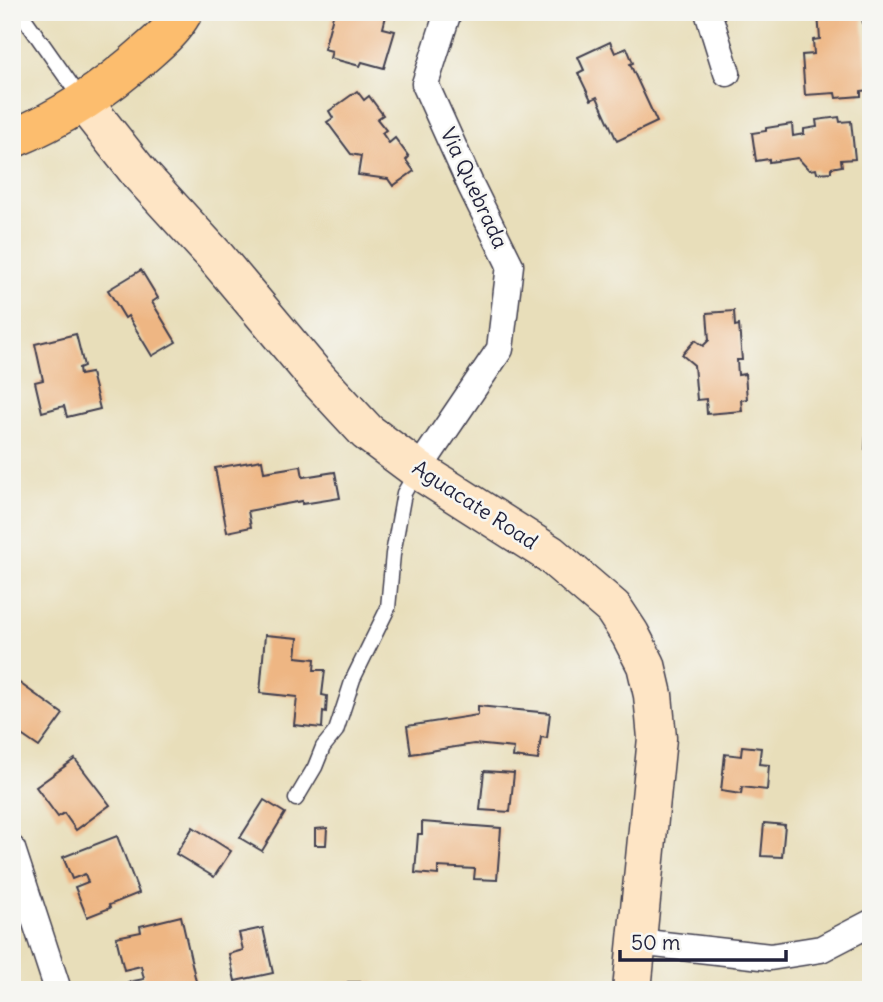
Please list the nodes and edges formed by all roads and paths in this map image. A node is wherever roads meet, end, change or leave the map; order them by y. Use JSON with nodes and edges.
{"nodes":[{"id":1,"x":20,"y":12,"type":"edge"},
{"id":2,"x":183,"y":12,"type":"edge"},
{"id":3,"x":448,"y":12,"type":"edge"},
{"id":4,"x":708,"y":12,"type":"edge"},
{"id":5,"x":727,"y":73,"type":"dead end"},
{"id":6,"x":83,"y":102,"type":"junction"},
{"id":7,"x":12,"y":139,"type":"edge"},
{"id":8,"x":418,"y":470,"type":"junction"},
{"id":9,"x":296,"y":799,"type":"dead end"},
{"id":10,"x":12,"y":849,"type":"edge"},
{"id":11,"x":871,"y":923,"type":"edge"},
{"id":12,"x":637,"y":942,"type":"junction"},
{"id":13,"x":58,"y":990,"type":"edge"},
{"id":14,"x":632,"y":990,"type":"edge"}],
"edges":[{"from":1,"to":6,"type":"lane"},
{"from":2,"to":6,"type":"main road"},
{"from":3,"to":8,"type":"street","name":"Via Quebrada"},
{"from":4,"to":5,"type":"street"},
{"from":6,"to":7,"type":"main road"},
{"from":6,"to":8,"type":"street","name":"Aguacate Road"},
{"from":8,"to":9,"type":"lane"},
{"from":8,"to":12,"type":"street","name":"Aguacate Road"},
{"from":10,"to":13,"type":"street"},
{"from":11,"to":12,"type":"street"},
{"from":12,"to":14,"type":"street","name":"Aguacate Road"}]}
